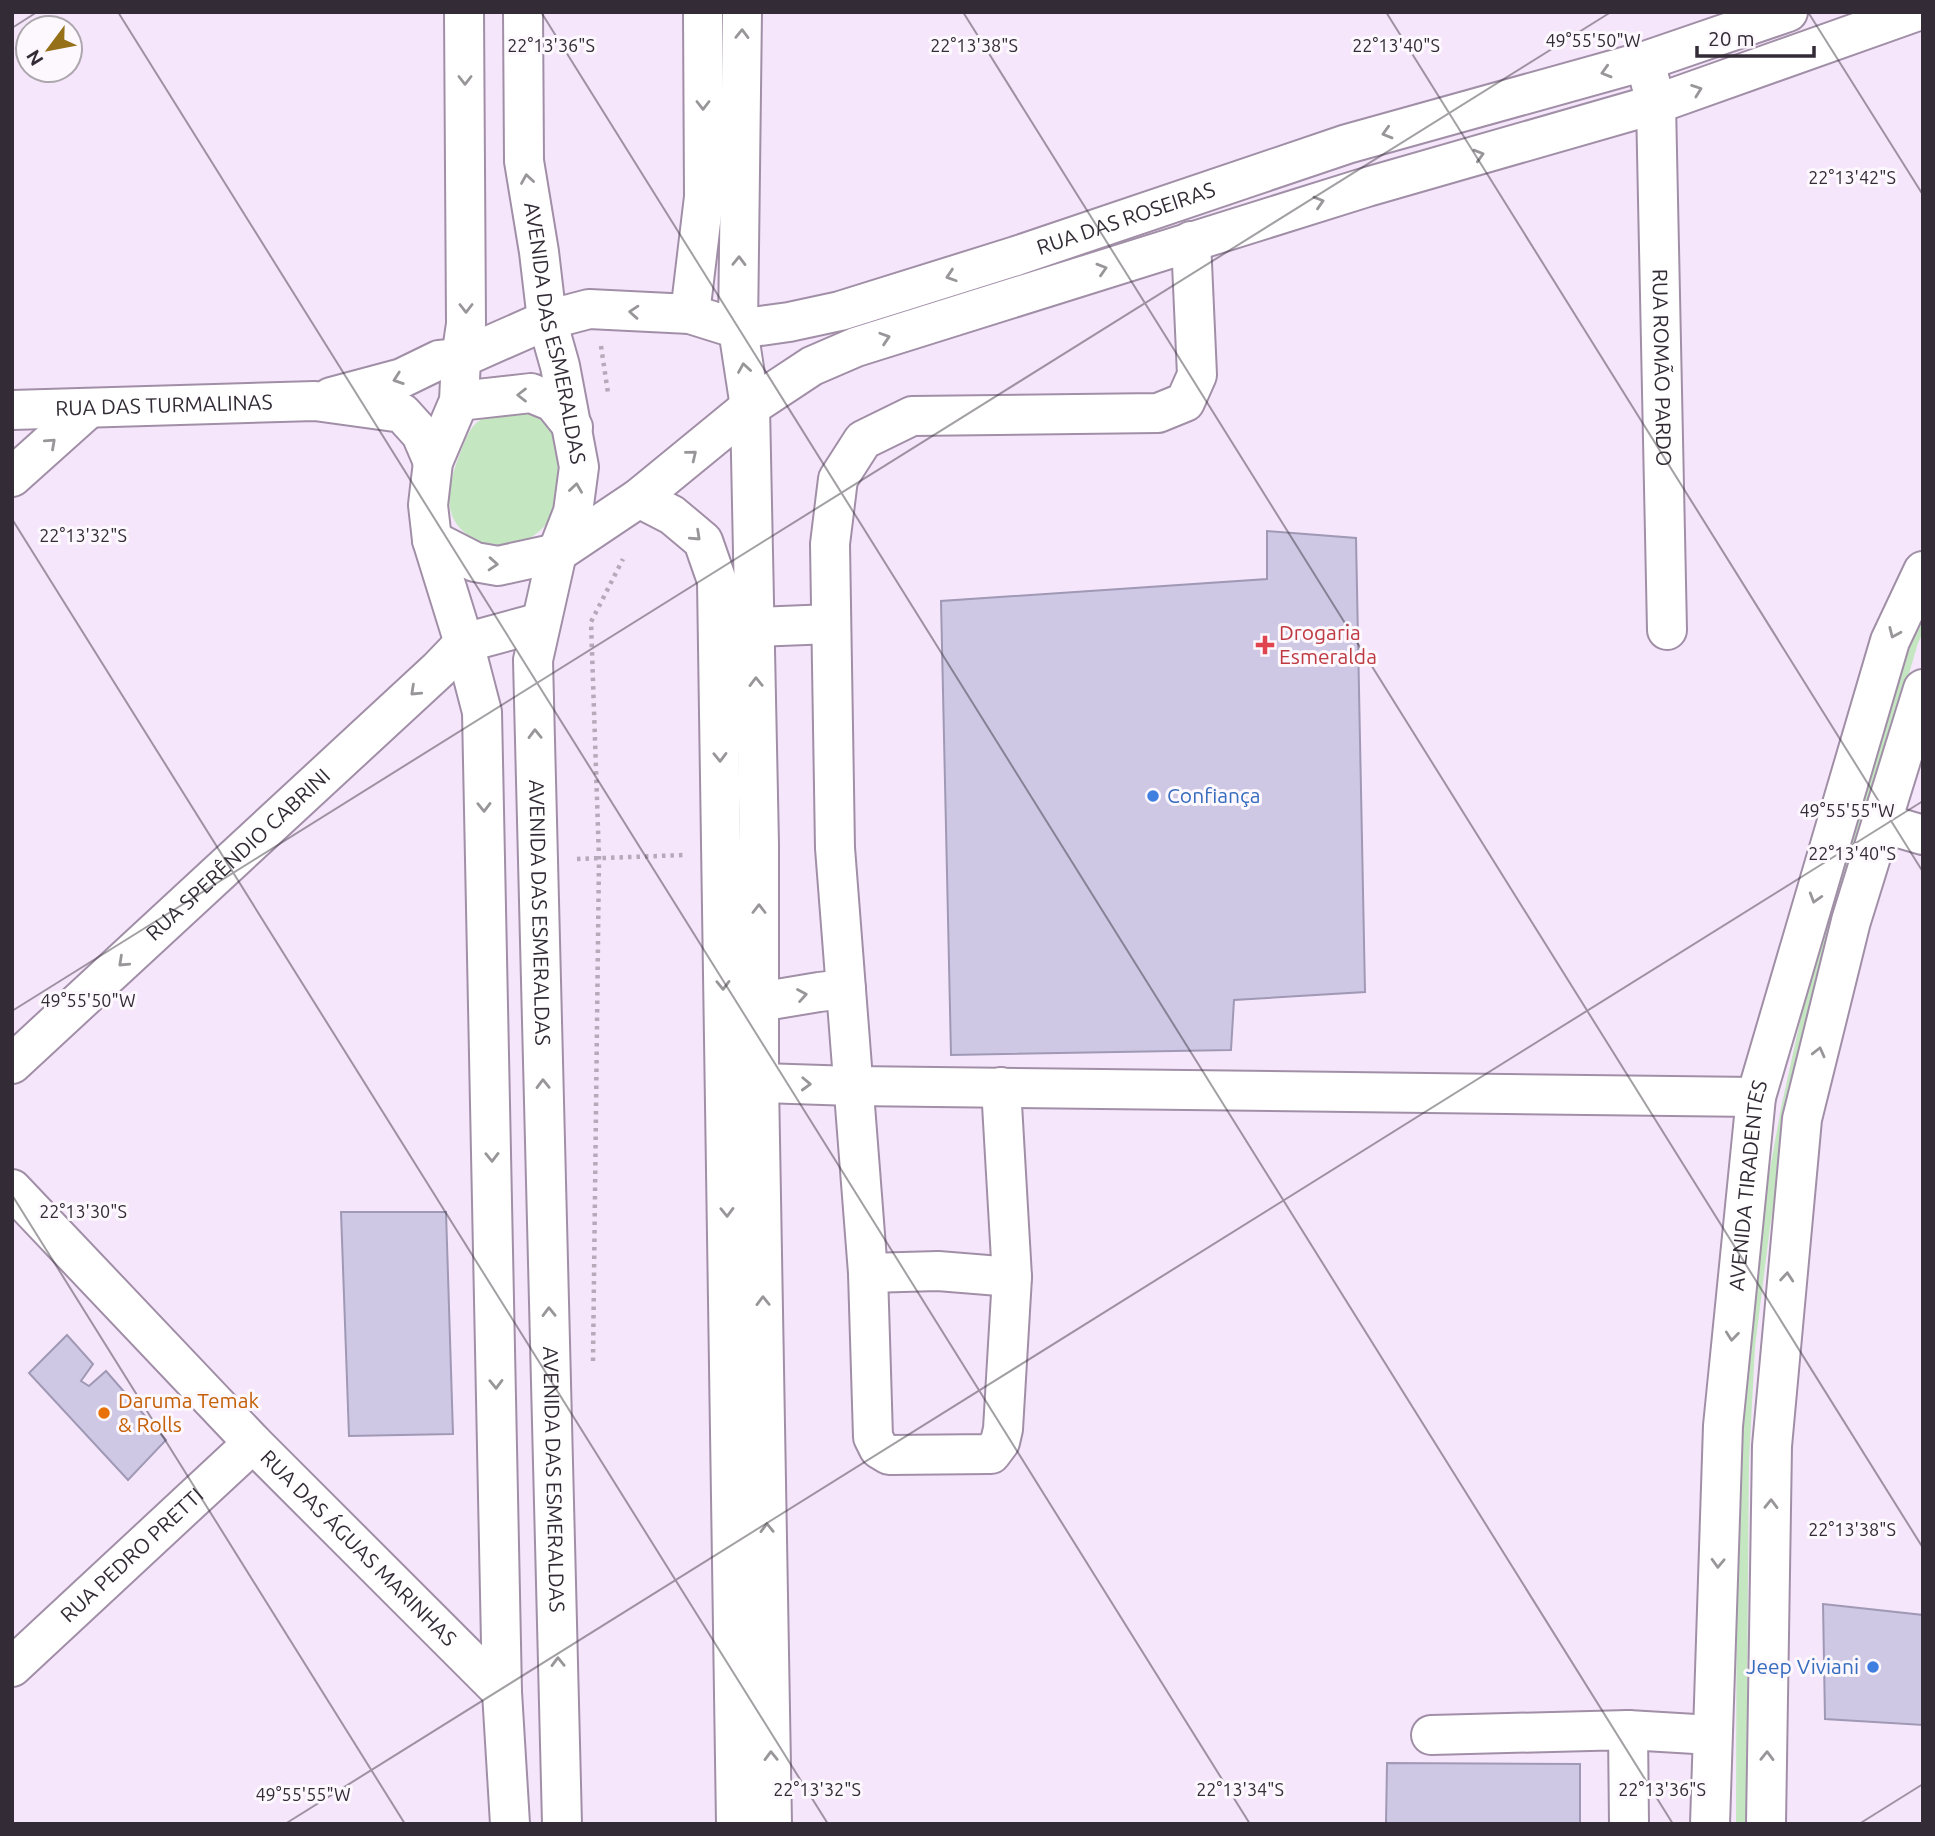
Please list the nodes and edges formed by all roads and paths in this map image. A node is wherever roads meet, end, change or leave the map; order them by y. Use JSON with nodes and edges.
{"nodes":[{"id":1,"x":464,"y":12,"type":"edge"},
{"id":2,"x":523,"y":12,"type":"edge"},
{"id":3,"x":703,"y":12,"type":"edge"},
{"id":4,"x":742,"y":12,"type":"edge"},
{"id":5,"x":1787,"y":12,"type":"edge"},
{"id":6,"x":1915,"y":12,"type":"edge"},
{"id":7,"x":1645,"y":61,"type":"junction"},
{"id":8,"x":1656,"y":104,"type":"junction"},
{"id":9,"x":1347,"y":144,"type":"junction"},
{"id":10,"x":1367,"y":187,"type":"junction"},
{"id":11,"x":1191,"y":241,"type":"junction"},
{"id":12,"x":1016,"y":256,"type":"junction"},
{"id":13,"x":1023,"y":294,"type":"junction"},
{"id":14,"x":690,"y":314,"type":"junction"},
{"id":15,"x":547,"y":320,"type":"junction"},
{"id":16,"x":738,"y":329,"type":"junction"},
{"id":17,"x":461,"y":358,"type":"junction"},
{"id":18,"x":315,"y":401,"type":"junction"},
{"id":19,"x":459,"y":401,"type":"junction"},
{"id":20,"x":750,"y":407,"type":"junction"},
{"id":21,"x":89,"y":408,"type":"junction"},
{"id":22,"x":12,"y":410,"type":"edge"},
{"id":23,"x":573,"y":427,"type":"junction"},
{"id":24,"x":433,"y":462,"type":"junction"},
{"id":25,"x":12,"y":477,"type":"edge"},
{"id":26,"x":639,"y":498,"type":"junction"},
{"id":27,"x":432,"y":540,"type":"junction"},
{"id":28,"x":557,"y":553,"type":"junction"},
{"id":29,"x":623,"y":559,"type":"dead end"},
{"id":30,"x":1923,"y":571,"type":"edge"},
{"id":31,"x":541,"y":622,"type":"junction"},
{"id":32,"x":831,"y":624,"type":"junction"},
{"id":33,"x":755,"y":627,"type":"junction"},
{"id":34,"x":1667,"y":630,"type":"dead end"},
{"id":35,"x":464,"y":643,"type":"junction"},
{"id":36,"x":1923,"y":689,"type":"edge"},
{"id":37,"x":1882,"y":823,"type":"junction"},
{"id":38,"x":1923,"y":835,"type":"edge"},
{"id":39,"x":721,"y":854,"type":"junction"},
{"id":40,"x":599,"y":858,"type":"junction"},
{"id":41,"x":538,"y":861,"type":"junction"},
{"id":42,"x":846,"y":989,"type":"junction"},
{"id":43,"x":759,"y":1002,"type":"junction"},
{"id":44,"x":12,"y":1065,"type":"edge"},
{"id":45,"x":742,"y":1084,"type":"junction"},
{"id":46,"x":853,"y":1086,"type":"junction"},
{"id":47,"x":1001,"y":1087,"type":"junction"},
{"id":48,"x":1756,"y":1097,"type":"junction"},
{"id":49,"x":12,"y":1189,"type":"edge"},
{"id":50,"x":868,"y":1273,"type":"junction"},
{"id":51,"x":1012,"y":1277,"type":"junction"},
{"id":52,"x":593,"y":1362,"type":"dead end"},
{"id":53,"x":253,"y":1443,"type":"junction"},
{"id":54,"x":12,"y":1667,"type":"edge"},
{"id":55,"x":502,"y":1692,"type":"junction"},
{"id":56,"x":1628,"y":1730,"type":"junction"},
{"id":57,"x":1431,"y":1735,"type":"dead end"},
{"id":58,"x":1712,"y":1735,"type":"junction"},
{"id":59,"x":561,"y":1775,"type":"junction"},
{"id":60,"x":510,"y":1824,"type":"edge"},
{"id":61,"x":562,"y":1824,"type":"edge"},
{"id":62,"x":736,"y":1824,"type":"edge"},
{"id":63,"x":772,"y":1824,"type":"edge"},
{"id":64,"x":1629,"y":1824,"type":"edge"},
{"id":65,"x":1710,"y":1824,"type":"edge"},
{"id":66,"x":1766,"y":1824,"type":"edge"}],
"edges":[{"from":1,"to":17,"type":"main road","one_way":true},
{"from":15,"to":2,"type":"main road","name":"AVENIDA DAS ESMERALDAS","one_way":true},
{"from":3,"to":14,"type":"main road","one_way":true},
{"from":16,"to":4,"type":"main road","one_way":true},
{"from":5,"to":7,"type":"main road","name":"RUA DAS ROSEIRAS"},
{"from":8,"to":6,"type":"main road","name":"RUA DAS ROSEIRAS","one_way":true},
{"from":7,"to":8,"type":"main road","name":"RUA ROMÃO PARDO"},
{"from":7,"to":9,"type":"main road","name":"RUA DAS ROSEIRAS","one_way":true},
{"from":10,"to":8,"type":"main road","name":"RUA DAS ROSEIRAS","one_way":true},
{"from":8,"to":34,"type":"main road","name":"RUA ROMÃO PARDO"},
{"from":9,"to":10,"type":"main road"},
{"from":9,"to":12,"type":"main road","name":"RUA DAS ROSEIRAS"},
{"from":11,"to":10,"type":"main road","name":"RUA DAS ROSEIRAS","one_way":true},
{"from":13,"to":11,"type":"main road","name":"RUA DAS ROSEIRAS","one_way":true},
{"from":11,"to":32,"type":"main road"},
{"from":12,"to":13,"type":"main road"},
{"from":12,"to":16,"type":"main road","name":"RUA DAS ROSEIRAS","one_way":true},
{"from":20,"to":13,"type":"main road","name":"RUA DAS ROSEIRAS","one_way":true},
{"from":14,"to":15,"type":"main road","name":"RUA DAS ROSEIRAS","one_way":true},
{"from":14,"to":16,"type":"main road","name":"RUA DAS ROSEIRAS"},
{"from":15,"to":17,"type":"main road","name":"RUA DAS ROSEIRAS"},
{"from":15,"to":23,"type":"main road","name":"AVENIDA DAS ESMERALDAS"},
{"from":20,"to":16,"type":"main road","one_way":true},
{"from":17,"to":18,"type":"main road","name":"RUA DAS TURMALINAS","one_way":true},
{"from":17,"to":19,"type":"main road"},
{"from":18,"to":21,"type":"main road","name":"RUA DAS TURMALINAS"},
{"from":18,"to":24,"type":"main road","name":"RUA DAS TURMALINAS"},
{"from":23,"to":19,"type":"main road","one_way":true},
{"from":19,"to":24,"type":"main road"},
{"from":26,"to":20,"type":"main road","name":"RUA DAS ROSEIRAS","one_way":true},
{"from":20,"to":33,"type":"main road"},
{"from":21,"to":22,"type":"main road","name":"RUA DAS TURMALINAS"},
{"from":25,"to":21,"type":"main road","one_way":true},
{"from":28,"to":23,"type":"main road","name":"AVENIDA DAS ESMERALDAS","one_way":true},
{"from":24,"to":27,"type":"main road"},
{"from":26,"to":28,"type":"main road","name":"RUA DAS ROSEIRAS"},
{"from":26,"to":39,"type":"main road","one_way":true},
{"from":27,"to":28,"type":"main road","one_way":true},
{"from":27,"to":35,"type":"main road"},
{"from":28,"to":31,"type":"main road","name":"AVENIDA DAS ESMERALDAS"},
{"from":29,"to":40,"type":"path"},
{"from":30,"to":48,"type":"main road","name":"AVENIDA TIRADENTES","one_way":true},
{"from":31,"to":35,"type":"main road"},
{"from":41,"to":31,"type":"main road","name":"AVENIDA DAS ESMERALDAS","one_way":true},
{"from":32,"to":33,"type":"main road"},
{"from":32,"to":42,"type":"main road"},
{"from":43,"to":33,"type":"main road","one_way":true},
{"from":35,"to":44,"type":"main road","name":"RUA SPERÊNDIO CABRINI","one_way":true},
{"from":35,"to":55,"type":"main road","one_way":true},
{"from":36,"to":37,"type":"main road","name":"AVENIDA TIRADENTES"},
{"from":37,"to":38,"type":"main road"},
{"from":66,"to":37,"type":"main road","name":"AVENIDA TIRADENTES","one_way":true},
{"from":39,"to":40,"type":"path"},
{"from":39,"to":45,"type":"main road","one_way":true},
{"from":40,"to":41,"type":"path"},
{"from":40,"to":52,"type":"path"},
{"from":59,"to":41,"type":"main road","name":"AVENIDA DAS ESMERALDAS","one_way":true},
{"from":43,"to":42,"type":"main road","one_way":true},
{"from":42,"to":46,"type":"main road"},
{"from":43,"to":45,"type":"main road"},
{"from":45,"to":46,"type":"main road","one_way":true},
{"from":45,"to":62,"type":"main road","one_way":true},
{"from":63,"to":45,"type":"main road","one_way":true},
{"from":46,"to":47,"type":"main road"},
{"from":46,"to":50,"type":"main road"},
{"from":47,"to":48,"type":"main road"},
{"from":47,"to":51,"type":"main road"},
{"from":48,"to":58,"type":"main road","name":"AVENIDA TIRADENTES","one_way":true},
{"from":49,"to":53,"type":"main road","name":"RUA DAS ÁGUAS MARINHAS"},
{"from":50,"to":51,"type":"main road"},
{"from":50,"to":51,"type":"main road"},
{"from":53,"to":54,"type":"main road","name":"RUA PEDRO PRETTI"},
{"from":53,"to":55,"type":"main road","name":"RUA DAS ÁGUAS MARINHAS"},
{"from":55,"to":60,"type":"main road"},
{"from":56,"to":57,"type":"main road"},
{"from":56,"to":58,"type":"main road"},
{"from":56,"to":64,"type":"main road"},
{"from":58,"to":65,"type":"main road","name":"AVENIDA TIRADENTES"},
{"from":59,"to":60,"type":"main road"},
{"from":59,"to":61,"type":"main road","name":"AVENIDA DAS ESMERALDAS"}]}
